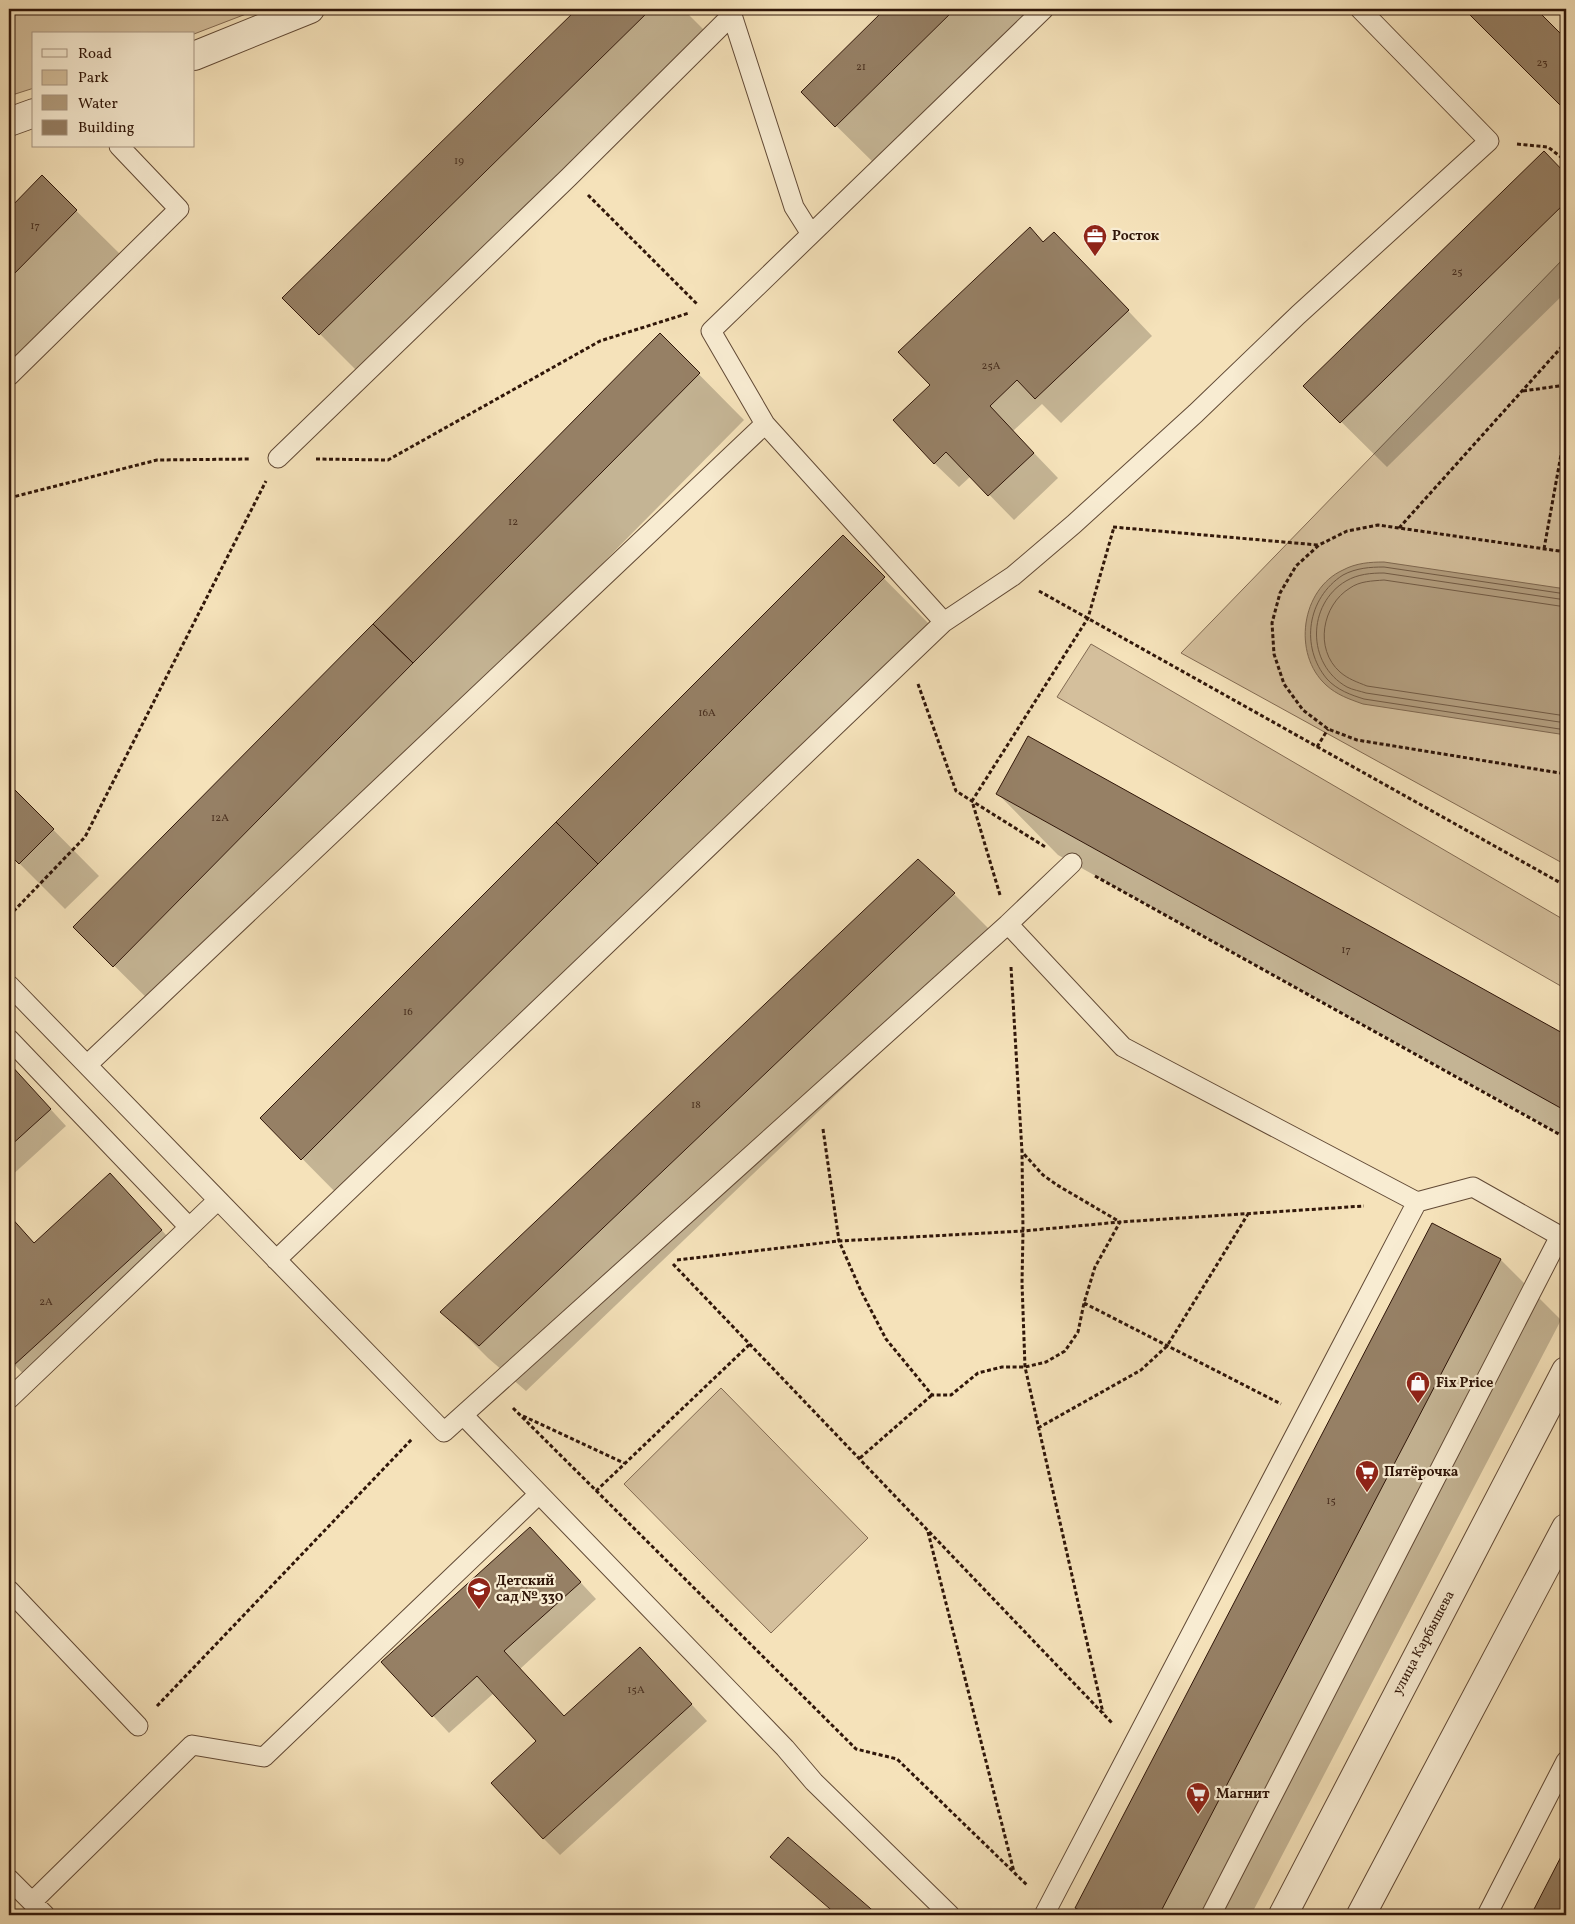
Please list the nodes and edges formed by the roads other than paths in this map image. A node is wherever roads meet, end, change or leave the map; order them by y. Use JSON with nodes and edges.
{"nodes":[{"id":1,"x":310,"y":9,"type":"edge"},
{"id":2,"x":1044,"y":9,"type":"edge"},
{"id":3,"x":1360,"y":9,"type":"edge"},
{"id":4,"x":731,"y":12,"type":"edge"},
{"id":5,"x":195,"y":56,"type":"edge"},
{"id":6,"x":32,"y":114,"type":"edge"},
{"id":7,"x":9,"y":122,"type":"edge"},
{"id":8,"x":121,"y":148,"type":"edge"},
{"id":9,"x":811,"y":234,"type":"junction"},
{"id":10,"x":9,"y":376,"type":"edge"},
{"id":11,"x":765,"y":424,"type":"junction"},
{"id":12,"x":278,"y":458,"type":"road end"},
{"id":13,"x":944,"y":622,"type":"junction"},
{"id":14,"x":1072,"y":863,"type":"road end"},
{"id":15,"x":1008,"y":924,"type":"junction"},
{"id":16,"x":9,"y":985,"type":"edge"},
{"id":17,"x":9,"y":1040,"type":"edge"},
{"id":18,"x":87,"y":1065,"type":"junction"},
{"id":19,"x":218,"y":1200,"type":"junction"},
{"id":20,"x":1417,"y":1202,"type":"junction"},
{"id":21,"x":189,"y":1228,"type":"junction"},
{"id":22,"x":1563,"y":1235,"type":"edge"},
{"id":23,"x":276,"y":1260,"type":"junction"},
{"id":24,"x":1566,"y":1371,"type":"edge"},
{"id":25,"x":9,"y":1399,"type":"edge"},
{"id":26,"x":463,"y":1415,"type":"junction"},
{"id":27,"x":539,"y":1494,"type":"junction"},
{"id":28,"x":1566,"y":1528,"type":"edge"},
{"id":29,"x":9,"y":1590,"type":"edge"},
{"id":30,"x":138,"y":1726,"type":"road end"},
{"id":31,"x":1566,"y":1761,"type":"edge"},
{"id":32,"x":9,"y":1878,"type":"edge"},
{"id":33,"x":38,"y":1909,"type":"edge"},
{"id":34,"x":1046,"y":1911,"type":"edge"},
{"id":35,"x":950,"y":1915,"type":"edge"},
{"id":36,"x":1211,"y":1915,"type":"edge"},
{"id":37,"x":1282,"y":1915,"type":"edge"},
{"id":38,"x":1361,"y":1915,"type":"edge"},
{"id":39,"x":1487,"y":1915,"type":"edge"}],
"edges":[{"from":1,"to":5,"type":"street"},
{"from":2,"to":9,"type":"lane"},
{"from":3,"to":13,"type":"lane"},
{"from":4,"to":9,"type":"lane"},
{"from":4,"to":12,"type":"lane"},
{"from":6,"to":7,"type":"street"},
{"from":8,"to":10,"type":"lane"},
{"from":9,"to":11,"type":"lane"},
{"from":11,"to":13,"type":"lane"},
{"from":11,"to":18,"type":"lane"},
{"from":13,"to":23,"type":"lane"},
{"from":14,"to":15,"type":"lane"},
{"from":15,"to":20,"type":"lane"},
{"from":15,"to":26,"type":"lane"},
{"from":16,"to":18,"type":"lane"},
{"from":17,"to":21,"type":"lane"},
{"from":18,"to":19,"type":"lane"},
{"from":19,"to":21,"type":"lane"},
{"from":19,"to":23,"type":"lane"},
{"from":20,"to":22,"type":"lane"},
{"from":20,"to":34,"type":"lane"},
{"from":21,"to":25,"type":"lane"},
{"from":22,"to":36,"type":"lane"},
{"from":23,"to":26,"type":"lane"},
{"from":24,"to":37,"type":"street","name":"улица Карбышева"},
{"from":26,"to":27,"type":"lane"},
{"from":27,"to":33,"type":"lane"},
{"from":27,"to":35,"type":"lane"},
{"from":28,"to":38,"type":"street"},
{"from":29,"to":30,"type":"lane"},
{"from":31,"to":39,"type":"lane"},
{"from":32,"to":33,"type":"lane"}]}
